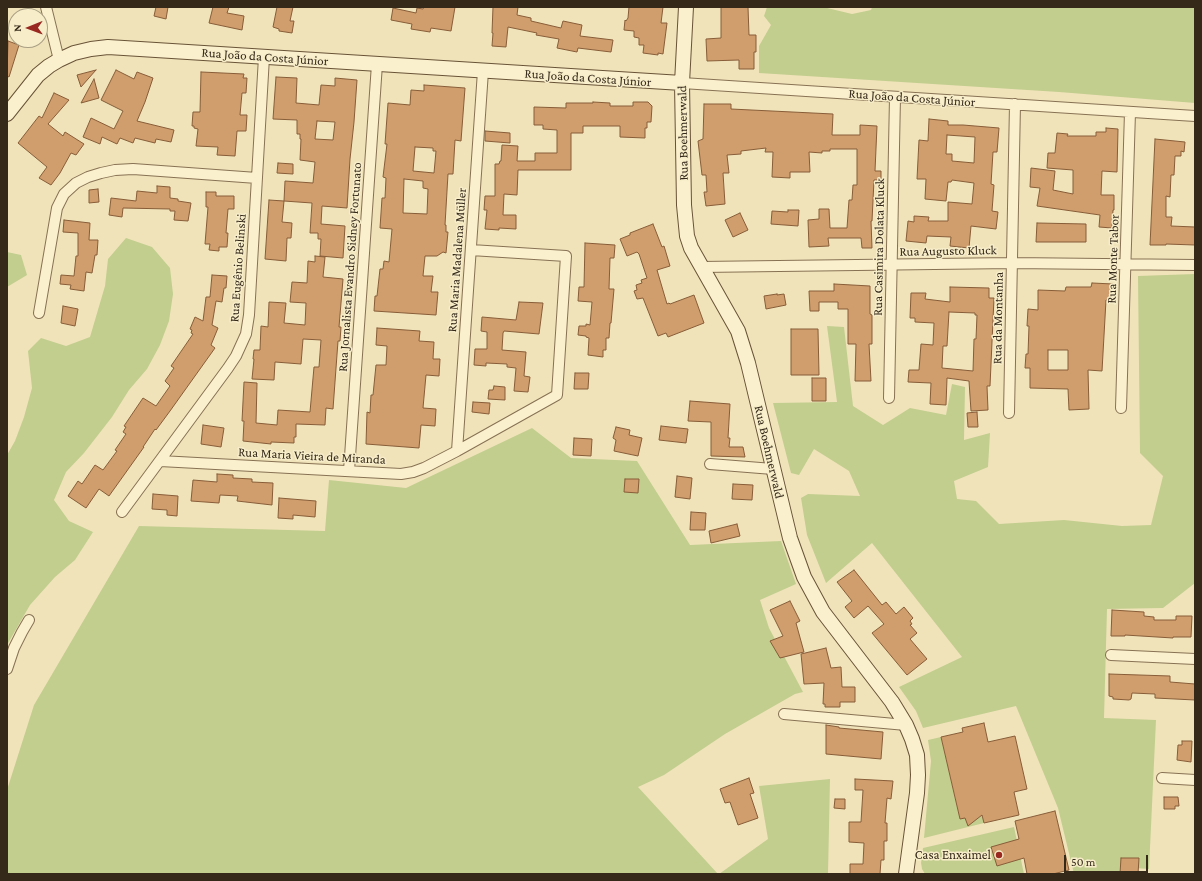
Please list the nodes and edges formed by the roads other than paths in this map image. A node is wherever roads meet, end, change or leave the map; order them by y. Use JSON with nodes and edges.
{"nodes":[{"id":1,"x":46,"y":7,"type":"edge"},
{"id":2,"x":686,"y":7,"type":"edge"},
{"id":3,"x":264,"y":57,"type":"junction"},
{"id":4,"x":59,"y":60,"type":"junction"},
{"id":5,"x":378,"y":64,"type":"junction"},
{"id":6,"x":484,"y":71,"type":"junction"},
{"id":7,"x":682,"y":84,"type":"junction"},
{"id":8,"x":895,"y":97,"type":"junction"},
{"id":9,"x":11,"y":102,"type":"edge"},
{"id":10,"x":1015,"y":104,"type":"junction"},
{"id":11,"x":1130,"y":112,"type":"junction"},
{"id":12,"x":7,"y":114,"type":"edge"},
{"id":13,"x":1195,"y":116,"type":"edge"},
{"id":14,"x":257,"y":178,"type":"junction"},
{"id":15,"x":471,"y":250,"type":"junction"},
{"id":16,"x":1012,"y":263,"type":"junction"},
{"id":17,"x":1126,"y":264,"type":"junction"},
{"id":18,"x":892,"y":265,"type":"junction"},
{"id":19,"x":1195,"y":265,"type":"edge"},
{"id":20,"x":701,"y":267,"type":"junction"},
{"id":21,"x":39,"y":313,"type":"dead end"},
{"id":22,"x":889,"y":398,"type":"dead end"},
{"id":23,"x":1121,"y":408,"type":"dead end"},
{"id":24,"x":1008,"y":413,"type":"dead end"},
{"id":25,"x":457,"y":451,"type":"junction"},
{"id":26,"x":160,"y":461,"type":"junction"},
{"id":27,"x":710,"y":464,"type":"dead end"},
{"id":28,"x":773,"y":469,"type":"junction"},
{"id":29,"x":349,"y":471,"type":"junction"},
{"id":30,"x":122,"y":512,"type":"dead end"},
{"id":31,"x":29,"y":620,"type":"dead end"},
{"id":32,"x":1111,"y":655,"type":"dead end"},
{"id":33,"x":1195,"y":659,"type":"edge"},
{"id":34,"x":7,"y":669,"type":"edge"},
{"id":35,"x":784,"y":714,"type":"dead end"},
{"id":36,"x":906,"y":724,"type":"junction"},
{"id":37,"x":1162,"y":778,"type":"dead end"},
{"id":38,"x":1195,"y":780,"type":"edge"},
{"id":39,"x":906,"y":874,"type":"edge"}],
"edges":[{"from":1,"to":4,"type":"street"},
{"from":2,"to":7,"type":"main road","name":"Rua Boehmerwald"},
{"from":3,"to":4,"type":"main road","name":"Rua João da Costa Júnior"},
{"from":3,"to":5,"type":"main road","name":"Rua João da Costa Júnior"},
{"from":3,"to":14,"type":"street","name":"Rua Eugênio Belinski"},
{"from":4,"to":9,"type":"main road","name":"Rua João da Costa Júnior"},
{"from":5,"to":6,"type":"main road","name":"Rua João da Costa Júnior"},
{"from":5,"to":29,"type":"street","name":"Rua Jornalista Evandro Sidney Fortunato"},
{"from":6,"to":7,"type":"main road","name":"Rua João da Costa Júnior"},
{"from":6,"to":15,"type":"street","name":"Rua Maria Madalena Müller"},
{"from":7,"to":8,"type":"street","name":"Rua João da Costa Júnior"},
{"from":7,"to":20,"type":"main road","name":"Rua Boehmerwald"},
{"from":8,"to":10,"type":"street","name":"Rua João da Costa Júnior"},
{"from":8,"to":18,"type":"street","name":"Rua Casimira Dolata Kluck"},
{"from":9,"to":12,"type":"main road","name":"Rua João da Costa Júnior"},
{"from":10,"to":11,"type":"street","name":"Rua João da Costa Júnior"},
{"from":10,"to":16,"type":"street","name":"Rua da Montanha"},
{"from":11,"to":13,"type":"street","name":"Rua João da Costa Júnior"},
{"from":11,"to":17,"type":"street","name":"Rua Monte Tabor"},
{"from":14,"to":21,"type":"street"},
{"from":14,"to":26,"type":"street","name":"Rua Eugênio Belinski"},
{"from":15,"to":25,"type":"street","name":"Rua Maria Madalena Müller"},
{"from":15,"to":25,"type":"street","name":"Rua Maria Vieira de Miranda"},
{"from":16,"to":17,"type":"street","name":"Rua Augusto Kluck"},
{"from":16,"to":18,"type":"street","name":"Rua Augusto Kluck"},
{"from":16,"to":24,"type":"street","name":"Rua da Montanha"},
{"from":17,"to":19,"type":"street","name":"Rua Augusto Kluck"},
{"from":17,"to":23,"type":"street","name":"Rua Monte Tabor"},
{"from":18,"to":20,"type":"street","name":"Rua Augusto Kluck"},
{"from":18,"to":22,"type":"street","name":"Rua Casimira Dolata Kluck"},
{"from":20,"to":28,"type":"main road","name":"Rua Boehmerwald"},
{"from":25,"to":29,"type":"street","name":"Rua Maria Vieira de Miranda"},
{"from":26,"to":29,"type":"street","name":"Rua Maria Vieira de Miranda"},
{"from":26,"to":30,"type":"street","name":"Rua Eugênio Belinski"},
{"from":27,"to":28,"type":"street"},
{"from":28,"to":36,"type":"main road","name":"Rua Boehmerwald"},
{"from":31,"to":34,"type":"street"},
{"from":32,"to":33,"type":"street"},
{"from":35,"to":36,"type":"street"},
{"from":36,"to":39,"type":"main road","name":"Rua Boehmerwald"},
{"from":37,"to":38,"type":"street"}]}
